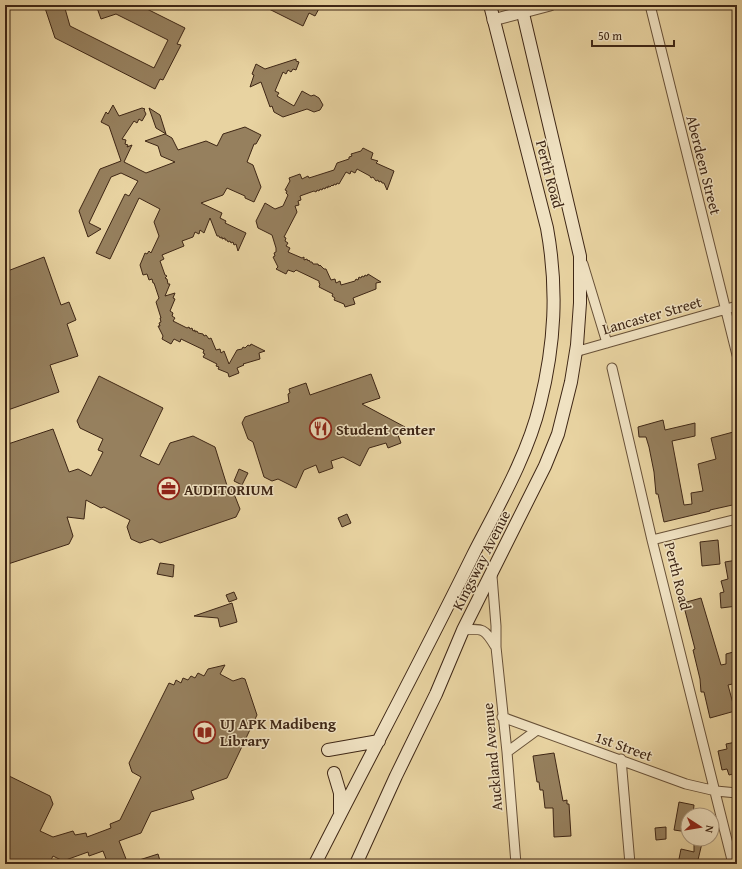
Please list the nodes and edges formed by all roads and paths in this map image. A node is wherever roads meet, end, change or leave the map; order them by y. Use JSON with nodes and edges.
{"nodes":[{"id":1,"x":490,"y":5,"type":"edge"},
{"id":2,"x":550,"y":5,"type":"edge"},
{"id":3,"x":650,"y":5,"type":"edge"},
{"id":4,"x":522,"y":9,"type":"edge"},
{"id":5,"x":493,"y":20,"type":"junction"},
{"id":6,"x":580,"y":256,"type":"junction"},
{"id":7,"x":737,"y":306,"type":"edge"},
{"id":8,"x":725,"y":309,"type":"junction"},
{"id":9,"x":607,"y":343,"type":"junction"},
{"id":10,"x":575,"y":352,"type":"junction"},
{"id":11,"x":551,"y":354,"type":"joint"},
{"id":12,"x":737,"y":355,"type":"edge"},
{"id":13,"x":612,"y":368,"type":"dead end"},
{"id":14,"x":737,"y":519,"type":"edge"},
{"id":15,"x":652,"y":540,"type":"junction"},
{"id":16,"x":492,"y":576,"type":"junction"},
{"id":17,"x":463,"y":630,"type":"junction"},
{"id":18,"x":496,"y":647,"type":"junction"},
{"id":19,"x":502,"y":717,"type":"junction"},
{"id":20,"x":537,"y":730,"type":"junction"},
{"id":21,"x":379,"y":741,"type":"junction"},
{"id":22,"x":328,"y":750,"type":"dead end"},
{"id":23,"x":507,"y":752,"type":"junction"},
{"id":24,"x":621,"y":759,"type":"junction"},
{"id":25,"x":334,"y":773,"type":"dead end"},
{"id":26,"x":716,"y":791,"type":"junction"},
{"id":27,"x":737,"y":793,"type":"edge"},
{"id":28,"x":340,"y":816,"type":"junction"},
{"id":29,"x":315,"y":864,"type":"edge"},
{"id":30,"x":356,"y":864,"type":"edge"},
{"id":31,"x":516,"y":864,"type":"edge"},
{"id":32,"x":630,"y":864,"type":"edge"},
{"id":33,"x":733,"y":864,"type":"edge"}],
"edges":[{"from":1,"to":5,"type":"main road","name":"Perth Road"},
{"from":2,"to":4,"type":"street"},
{"from":3,"to":8,"type":"street","name":"Aberdeen Street"},
{"from":4,"to":5,"type":"street"},
{"from":4,"to":6,"type":"main road","name":"Perth Road"},
{"from":5,"to":11,"type":"main road","name":"Perth Road"},
{"from":6,"to":9,"type":"street"},
{"from":6,"to":10,"type":"main road","name":"Kingsway Avenue"},
{"from":7,"to":8,"type":"street","name":"Lancaster Street"},
{"from":8,"to":9,"type":"street","name":"Lancaster Street"},
{"from":8,"to":12,"type":"street","name":"Aberdeen Street"},
{"from":9,"to":10,"type":"street","name":"Lancaster Street"},
{"from":10,"to":16,"type":"main road","name":"Kingsway Avenue"},
{"from":11,"to":21,"type":"main road","name":"Kingsway Avenue"},
{"from":13,"to":15,"type":"street","name":"Perth Road"},
{"from":14,"to":15,"type":"street"},
{"from":15,"to":26,"type":"street","name":"Perth Road"},
{"from":16,"to":17,"type":"main road","name":"Kingsway Avenue"},
{"from":16,"to":18,"type":"street","name":"Auckland Avenue"},
{"from":17,"to":18,"type":"street"},
{"from":17,"to":30,"type":"main road","name":"Kingsway Avenue"},
{"from":18,"to":19,"type":"street","name":"Auckland Avenue"},
{"from":19,"to":20,"type":"street","name":"1st Street"},
{"from":19,"to":23,"type":"street","name":"Auckland Avenue"},
{"from":20,"to":23,"type":"street"},
{"from":20,"to":24,"type":"street","name":"1st Street"},
{"from":21,"to":22,"type":"main road"},
{"from":21,"to":28,"type":"main road","name":"Kingsway Avenue"},
{"from":23,"to":31,"type":"street","name":"Auckland Avenue"},
{"from":24,"to":26,"type":"street","name":"1st Street"},
{"from":24,"to":32,"type":"street"},
{"from":25,"to":28,"type":"main road"},
{"from":26,"to":27,"type":"street","name":"1st Street"},
{"from":26,"to":33,"type":"street","name":"Perth Road"},
{"from":28,"to":29,"type":"main road","name":"Kingsway Avenue"}]}
